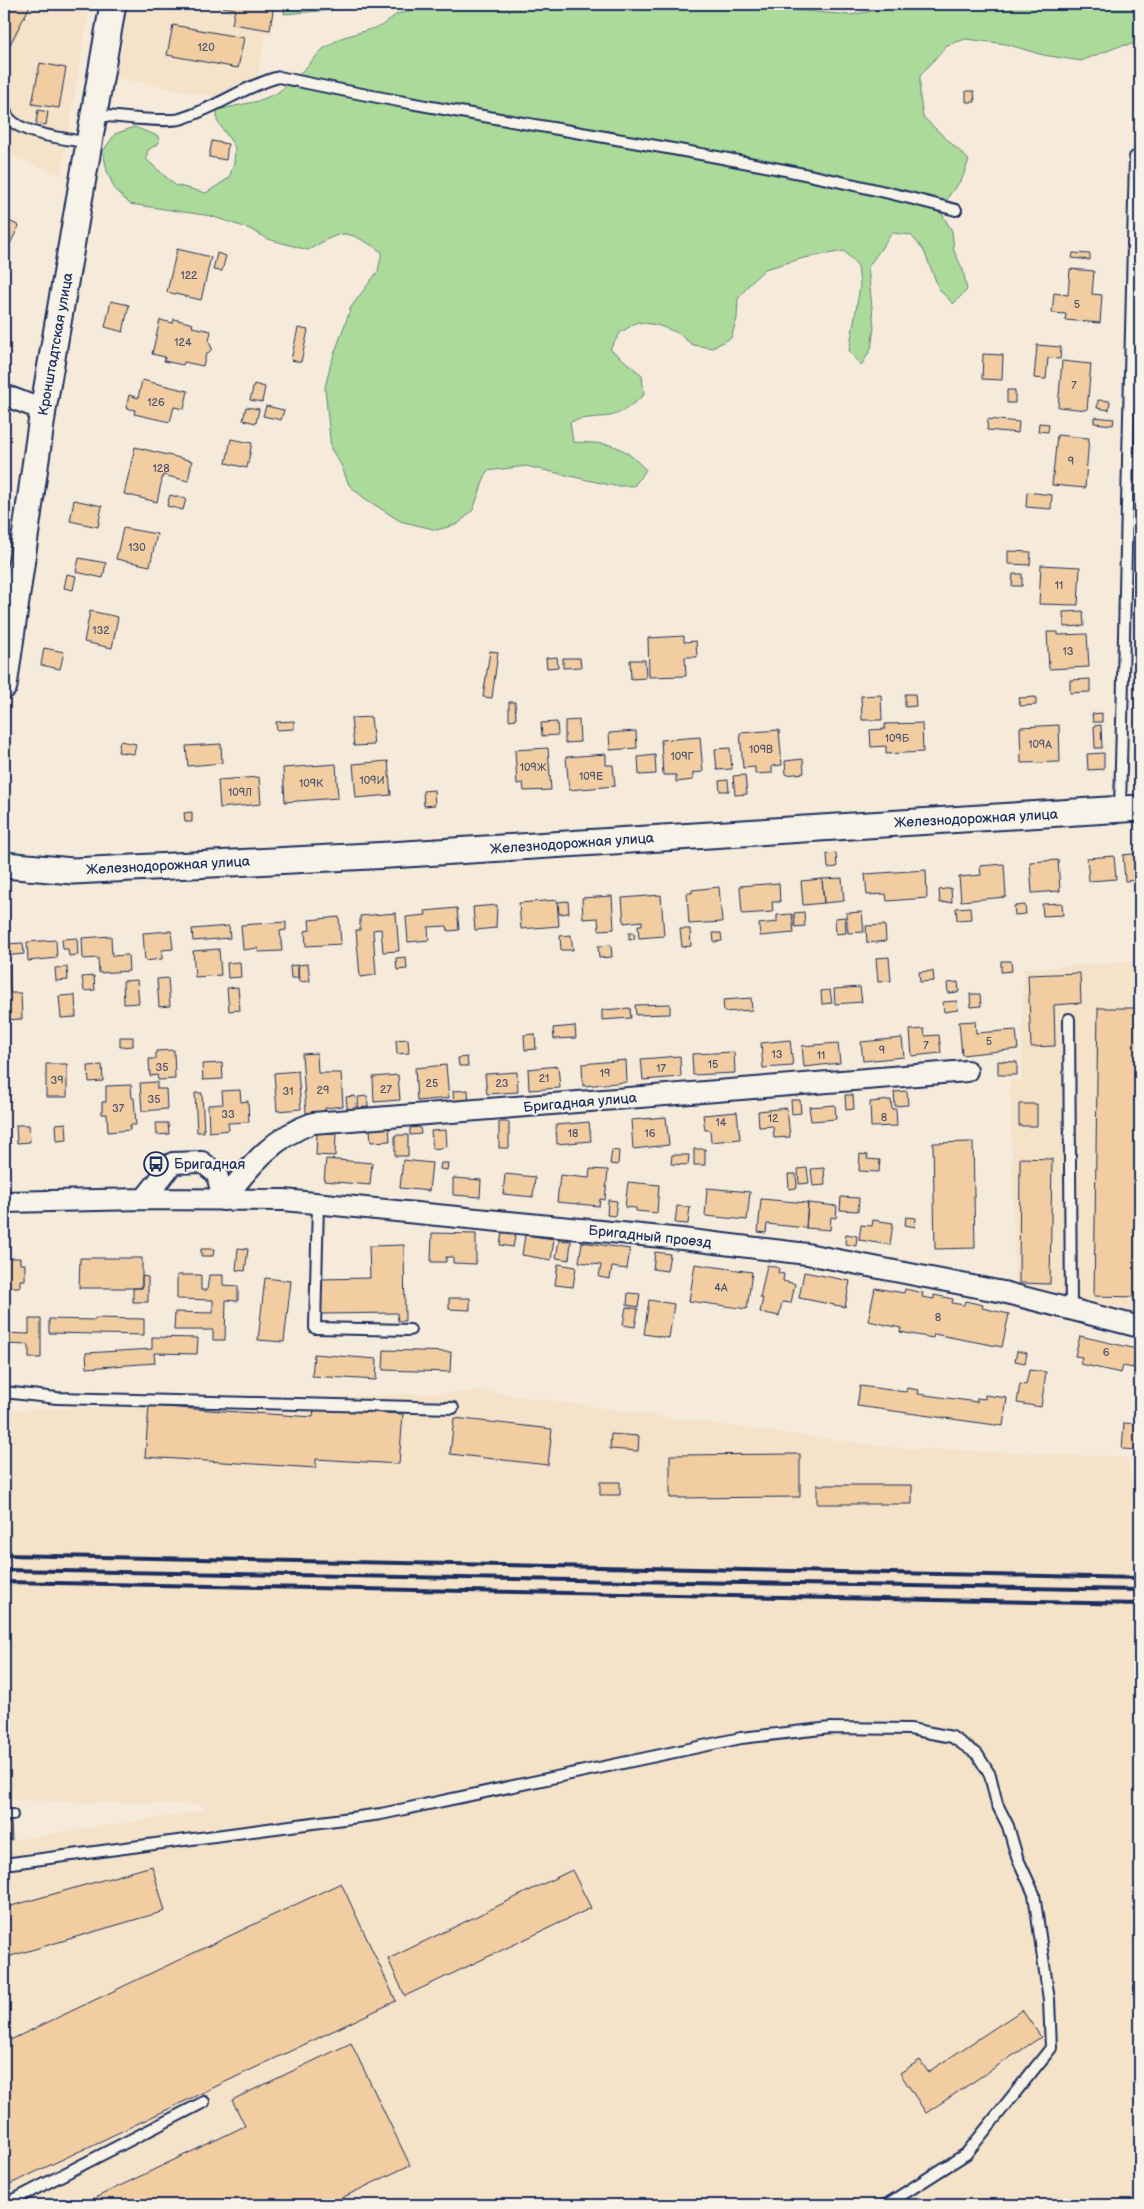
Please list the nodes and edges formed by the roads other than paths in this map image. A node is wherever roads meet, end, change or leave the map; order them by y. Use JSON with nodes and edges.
{"nodes":[{"id":1,"x":114,"y":4,"type":"edge"},
{"id":2,"x":4,"y":106,"type":"edge"},
{"id":3,"x":95,"y":115,"type":"junction"},
{"id":4,"x":91,"y":143,"type":"junction"},
{"id":5,"x":1135,"y":157,"type":"dead end"},
{"id":6,"x":956,"y":210,"type":"dead end"},
{"id":7,"x":4,"y":395,"type":"edge"},
{"id":8,"x":43,"y":410,"type":"junction"},
{"id":9,"x":7,"y":626,"type":"edge"},
{"id":10,"x":4,"y":686,"type":"edge"},
{"id":11,"x":1130,"y":808,"type":"edge"},
{"id":12,"x":4,"y":865,"type":"edge"},
{"id":13,"x":1069,"y":1019,"type":"dead end"},
{"id":14,"x":967,"y":1071,"type":"dead end"},
{"id":15,"x":144,"y":1199,"type":"junction"},
{"id":16,"x":223,"y":1200,"type":"junction"},
{"id":17,"x":4,"y":1202,"type":"edge"},
{"id":18,"x":318,"y":1203,"type":"junction"},
{"id":19,"x":1072,"y":1309,"type":"junction"},
{"id":20,"x":1140,"y":1327,"type":"edge"},
{"id":21,"x":410,"y":1330,"type":"dead end"},
{"id":22,"x":4,"y":1392,"type":"edge"},
{"id":23,"x":453,"y":1408,"type":"dead end"},
{"id":24,"x":4,"y":1864,"type":"edge"},
{"id":25,"x":204,"y":2102,"type":"dead end"},
{"id":26,"x":4,"y":2205,"type":"edge"},
{"id":27,"x":886,"y":2205,"type":"edge"}],
"edges":[{"from":1,"to":3,"type":"street","name":"Кронштадтская улица"},
{"from":2,"to":4,"type":"lane"},
{"from":3,"to":4,"type":"street","name":"Кронштадтская улица"},
{"from":3,"to":6,"type":"lane"},
{"from":4,"to":8,"type":"street","name":"Кронштадтская улица"},
{"from":5,"to":11,"type":"lane"},
{"from":7,"to":8,"type":"street"},
{"from":8,"to":9,"type":"street","name":"Кронштадтская улица"},
{"from":9,"to":10,"type":"street","name":"Кронштадтская улица"},
{"from":11,"to":12,"type":"street","name":"Железнодорожная улица"},
{"from":13,"to":19,"type":"lane"},
{"from":14,"to":16,"type":"street","name":"Бригадная улица"},
{"from":15,"to":16,"type":"street"},
{"from":15,"to":16,"type":"street"},
{"from":15,"to":17,"type":"street"},
{"from":16,"to":18,"type":"street","name":"Бригадный проезд"},
{"from":18,"to":19,"type":"street","name":"Бригадный проезд"},
{"from":18,"to":21,"type":"lane"},
{"from":19,"to":20,"type":"street"},
{"from":22,"to":23,"type":"lane"},
{"from":24,"to":27,"type":"lane"},
{"from":25,"to":26,"type":"lane"}]}
